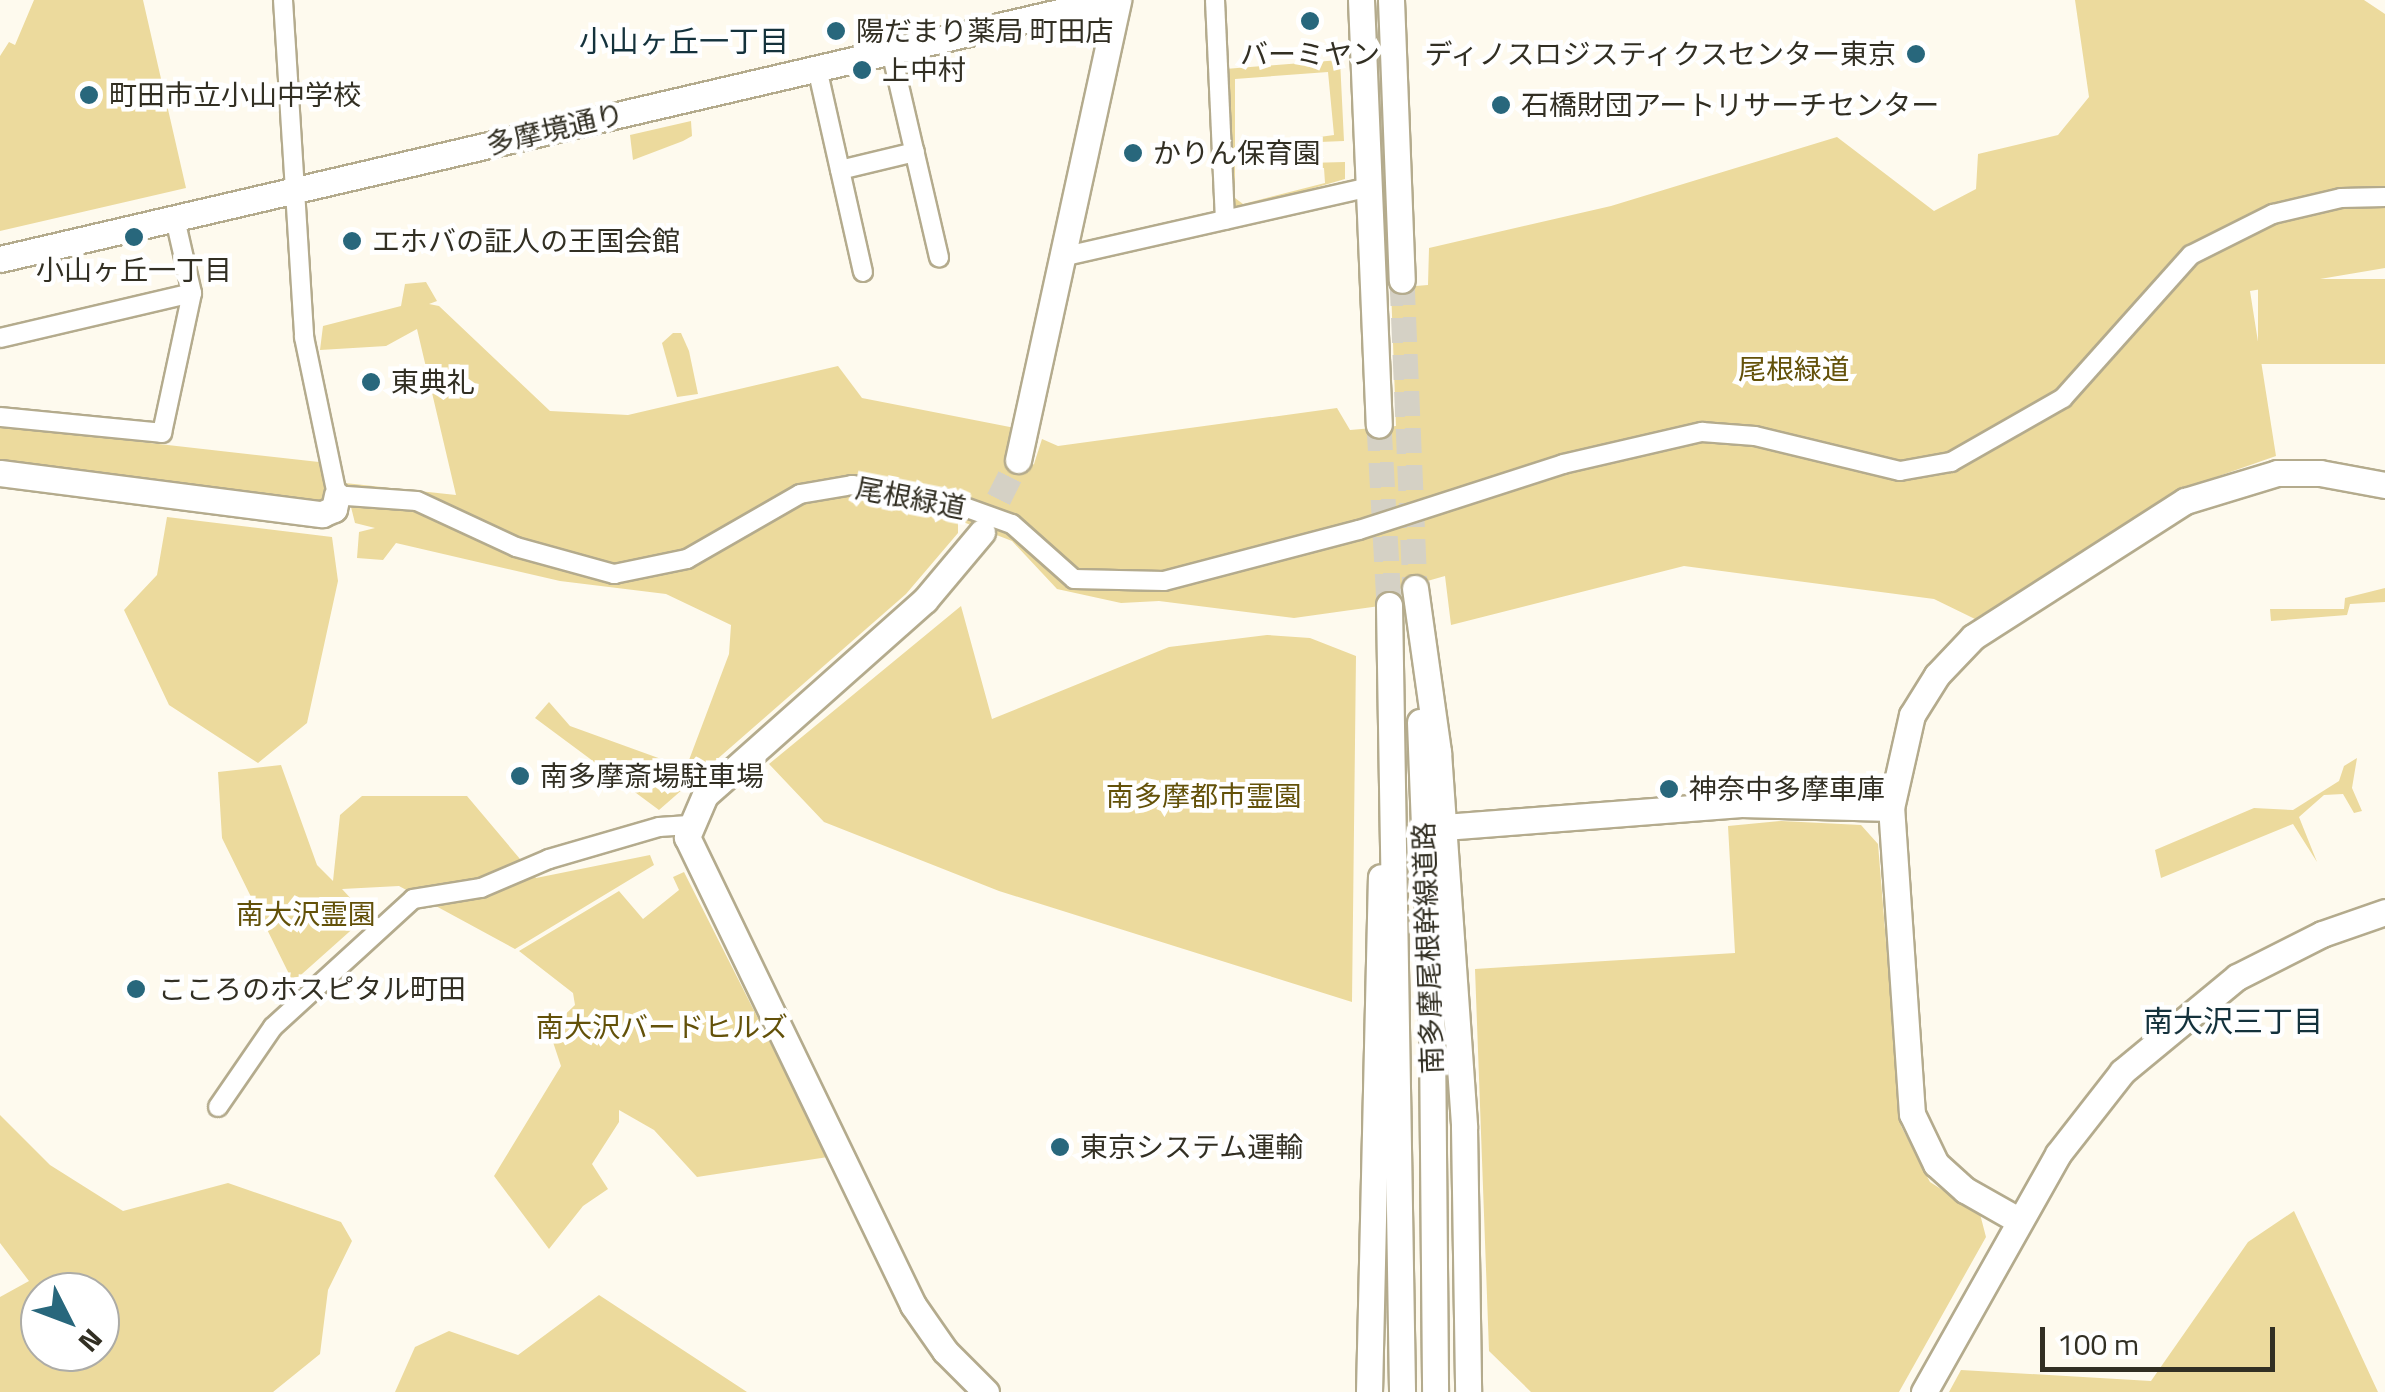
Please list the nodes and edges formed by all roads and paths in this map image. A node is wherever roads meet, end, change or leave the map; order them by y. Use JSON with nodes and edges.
{"nodes":[{"id":1,"x":283,"y":0,"type":"edge"},
{"id":2,"x":1110,"y":0,"type":"edge"},
{"id":3,"x":1118,"y":0,"type":"edge"},
{"id":4,"x":1215,"y":0,"type":"edge"},
{"id":5,"x":1361,"y":0,"type":"edge"},
{"id":6,"x":1390,"y":0,"type":"edge"},
{"id":7,"x":892,"y":51,"type":"junction"},
{"id":8,"x":817,"y":68,"type":"junction"},
{"id":9,"x":915,"y":152,"type":"junction"},
{"id":10,"x":840,"y":170,"type":"junction"},
{"id":11,"x":1369,"y":188,"type":"junction"},
{"id":12,"x":294,"y":190,"type":"junction"},
{"id":13,"x":2385,"y":197,"type":"edge"},
{"id":14,"x":175,"y":219,"type":"junction"},
{"id":15,"x":1225,"y":220,"type":"junction"},
{"id":16,"x":1066,"y":256,"type":"junction"},
{"id":17,"x":939,"y":257,"type":"dead end"},
{"id":18,"x":867,"y":259,"type":"dead end"},
{"id":19,"x":0,"y":260,"type":"edge"},
{"id":20,"x":1402,"y":280,"type":"tunnel mouth"},
{"id":21,"x":192,"y":293,"type":"junction"},
{"id":22,"x":0,"y":338,"type":"edge"},
{"id":23,"x":0,"y":417,"type":"edge"},
{"id":24,"x":1378,"y":425,"type":"tunnel mouth"},
{"id":25,"x":1018,"y":460,"type":"tunnel mouth"},
{"id":26,"x":0,"y":473,"type":"edge"},
{"id":27,"x":2385,"y":485,"type":"edge"},
{"id":28,"x":342,"y":495,"type":"junction"},
{"id":29,"x":982,"y":532,"type":"tunnel mouth"},
{"id":30,"x":1389,"y":605,"type":"tunnel mouth"},
{"id":31,"x":1390,"y":668,"type":"junction"},
{"id":32,"x":1890,"y":808,"type":"junction"},
{"id":33,"x":689,"y":825,"type":"junction"},
{"id":34,"x":1444,"y":827,"type":"junction"},
{"id":35,"x":2385,"y":912,"type":"edge"},
{"id":36,"x":218,"y":1106,"type":"dead end"},
{"id":37,"x":2018,"y":1220,"type":"junction"},
{"id":38,"x":986,"y":1392,"type":"edge"},
{"id":39,"x":1369,"y":1392,"type":"edge"},
{"id":40,"x":1402,"y":1392,"type":"edge"},
{"id":41,"x":1435,"y":1392,"type":"edge"},
{"id":42,"x":1468,"y":1392,"type":"edge"},
{"id":43,"x":1924,"y":1392,"type":"edge"}],
"edges":[{"from":1,"to":12,"type":"street"},
{"from":2,"to":7,"type":"street","name":"多摩境通り"},
{"from":3,"to":16,"type":"street"},
{"from":4,"to":15,"type":"street"},
{"from":5,"to":11,"type":"street"},
{"from":6,"to":20,"type":"street"},
{"from":7,"to":8,"type":"street","name":"多摩境通り"},
{"from":7,"to":9,"type":"street"},
{"from":8,"to":10,"type":"street"},
{"from":8,"to":12,"type":"street","name":"多摩境通り"},
{"from":9,"to":10,"type":"street"},
{"from":9,"to":17,"type":"street"},
{"from":10,"to":18,"type":"street"},
{"from":11,"to":15,"type":"street"},
{"from":11,"to":24,"type":"street"},
{"from":12,"to":14,"type":"street","name":"多摩境通り"},
{"from":12,"to":28,"type":"street"},
{"from":13,"to":28,"type":"street","name":"尾根緑道"},
{"from":14,"to":19,"type":"street","name":"多摩境通り"},
{"from":14,"to":21,"type":"street"},
{"from":15,"to":16,"type":"street"},
{"from":16,"to":25,"type":"street"},
{"from":21,"to":22,"type":"street"},
{"from":21,"to":23,"type":"street"},
{"from":26,"to":28,"type":"street"},
{"from":27,"to":32,"type":"street"},
{"from":29,"to":33,"type":"street"},
{"from":30,"to":31,"type":"street","name":"南多摩尾根幹線道路"},
{"from":31,"to":39,"type":"street"},
{"from":31,"to":40,"type":"street","name":"南多摩尾根幹線道路"},
{"from":32,"to":34,"type":"street"},
{"from":32,"to":37,"type":"street"},
{"from":33,"to":36,"type":"street"},
{"from":33,"to":38,"type":"street"},
{"from":34,"to":41,"type":"street","name":"南多摩尾根幹線道路"},
{"from":34,"to":42,"type":"street"},
{"from":35,"to":37,"type":"street"},
{"from":37,"to":43,"type":"street"}]}
